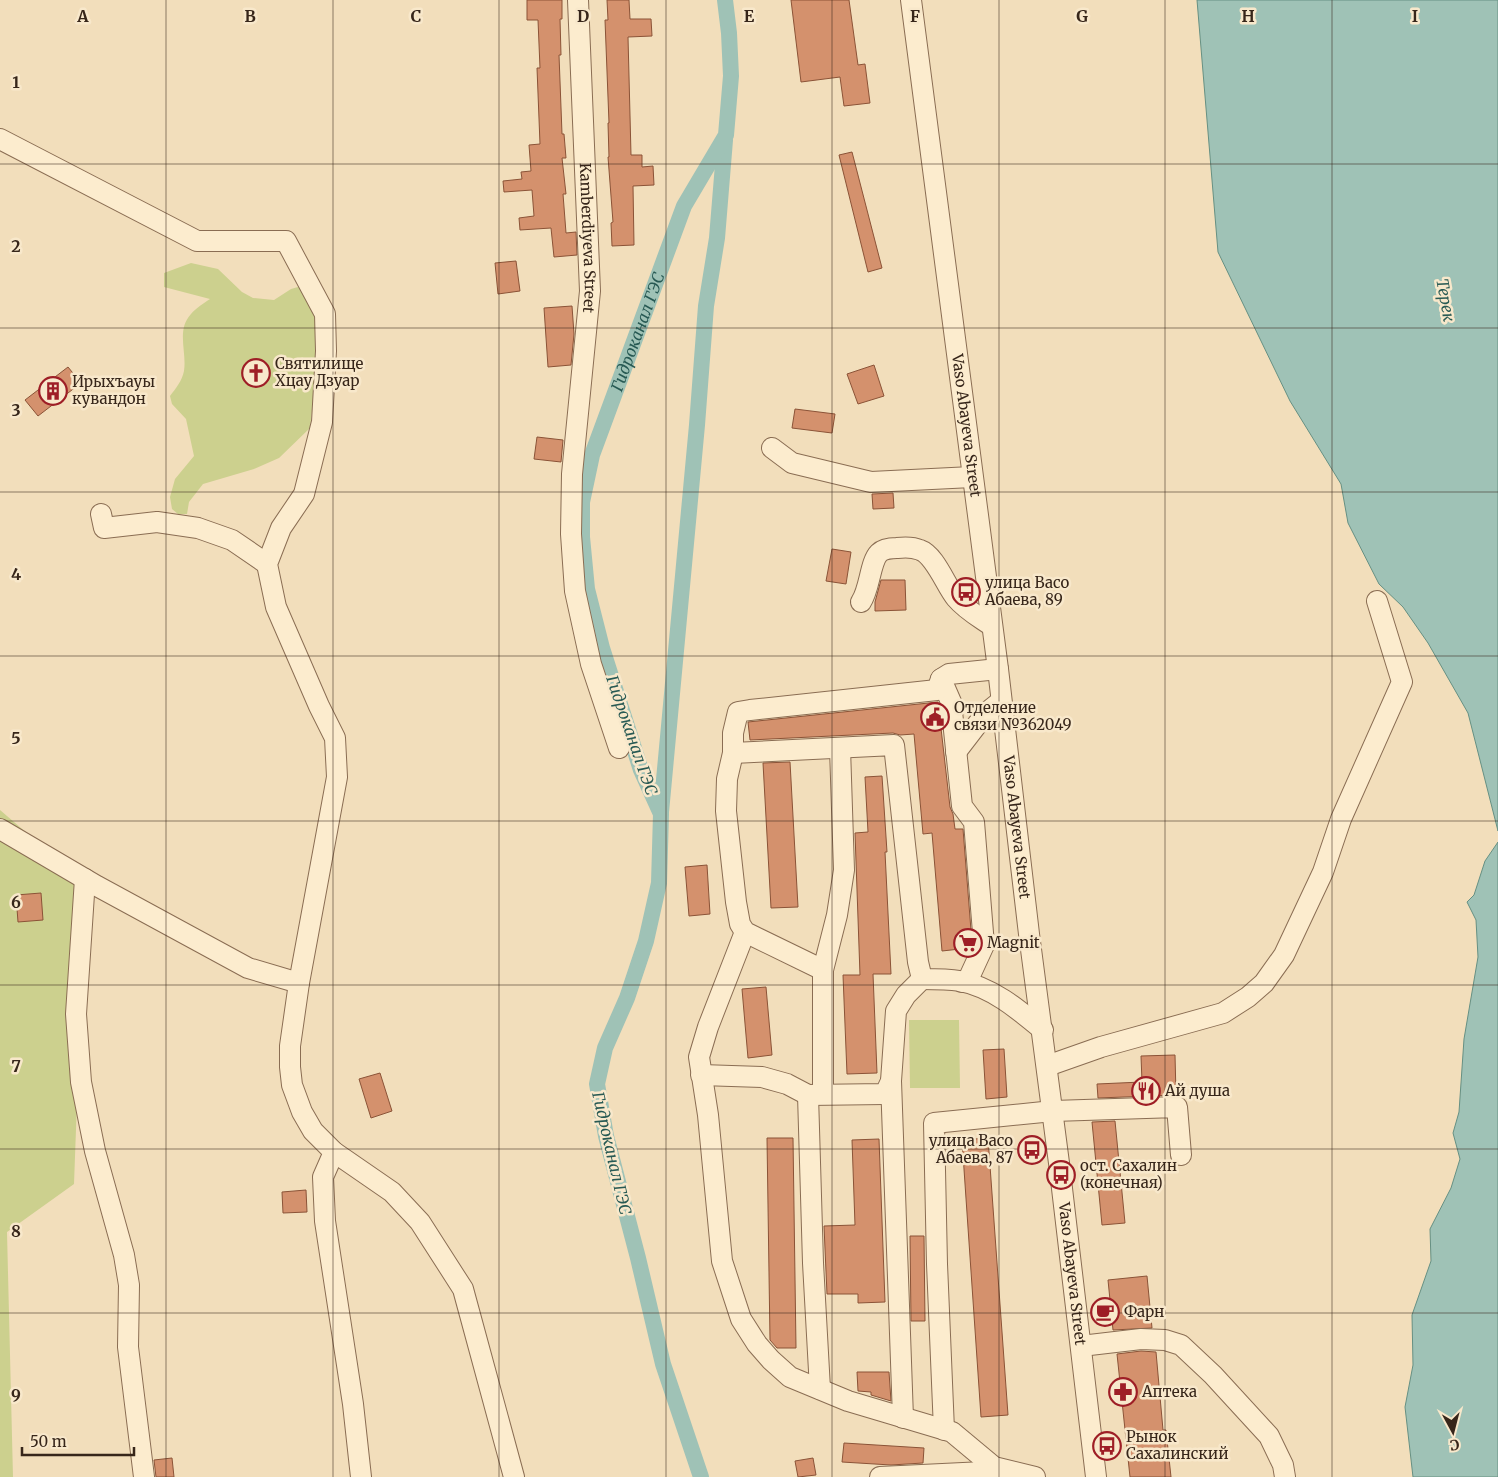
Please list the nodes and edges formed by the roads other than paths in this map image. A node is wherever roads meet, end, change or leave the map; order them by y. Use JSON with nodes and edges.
{"nodes":[{"id":1,"x":578,"y":0,"type":"edge"},
{"id":2,"x":911,"y":0,"type":"edge"},
{"id":3,"x":0,"y":139,"type":"edge"},
{"id":4,"x":772,"y":448,"type":"dead end"},
{"id":5,"x":972,"y":477,"type":"junction"},
{"id":6,"x":101,"y":514,"type":"dead end"},
{"id":7,"x":267,"y":564,"type":"junction"},
{"id":8,"x":1377,"y":601,"type":"dead end"},
{"id":9,"x":861,"y":602,"type":"dead end"},
{"id":10,"x":992,"y":626,"type":"junction"},
{"id":11,"x":998,"y":669,"type":"junction"},
{"id":12,"x":941,"y":679,"type":"junction"},
{"id":13,"x":1001,"y":701,"type":"junction"},
{"id":14,"x":619,"y":748,"type":"dead end"},
{"id":15,"x":840,"y":748,"type":"junction"},
{"id":16,"x":956,"y":752,"type":"junction"},
{"id":17,"x":733,"y":754,"type":"junction"},
{"id":18,"x":0,"y":829,"type":"edge"},
{"id":19,"x":84,"y":879,"type":"junction"},
{"id":20,"x":745,"y":932,"type":"junction"},
{"id":21,"x":823,"y":970,"type":"junction"},
{"id":22,"x":922,"y":979,"type":"junction"},
{"id":23,"x":298,"y":982,"type":"junction"},
{"id":24,"x":962,"y":982,"type":"junction"},
{"id":25,"x":1043,"y":1030,"type":"junction"},
{"id":26,"x":1047,"y":1066,"type":"junction"},
{"id":27,"x":701,"y":1075,"type":"junction"},
{"id":28,"x":890,"y":1081,"type":"junction"},
{"id":29,"x":816,"y":1095,"type":"junction"},
{"id":30,"x":1053,"y":1111,"type":"junction"},
{"id":31,"x":334,"y":1152,"type":"junction"},
{"id":32,"x":1180,"y":1156,"type":"dead end"},
{"id":33,"x":1081,"y":1346,"type":"junction"},
{"id":34,"x":820,"y":1389,"type":"junction"},
{"id":35,"x":903,"y":1418,"type":"junction"},
{"id":36,"x":944,"y":1430,"type":"junction"},
{"id":37,"x":1006,"y":1474,"type":"edge"},
{"id":38,"x":144,"y":1477,"type":"edge"},
{"id":39,"x":362,"y":1477,"type":"edge"},
{"id":40,"x":514,"y":1477,"type":"edge"},
{"id":41,"x":880,"y":1477,"type":"edge"},
{"id":42,"x":1034,"y":1477,"type":"edge"},
{"id":43,"x":1096,"y":1477,"type":"edge"},
{"id":44,"x":1285,"y":1477,"type":"edge"}],
"edges":[{"from":1,"to":14,"type":"street","name":"Kamberdiyeva Street"},
{"from":2,"to":5,"type":"street","name":"Vaso Abayeva Street"},
{"from":3,"to":7,"type":"street"},
{"from":4,"to":5,"type":"street"},
{"from":5,"to":10,"type":"street","name":"Vaso Abayeva Street"},
{"from":6,"to":7,"type":"street"},
{"from":7,"to":23,"type":"street"},
{"from":8,"to":26,"type":"street"},
{"from":9,"to":10,"type":"street"},
{"from":10,"to":11,"type":"street","name":"Vaso Abayeva Street"},
{"from":11,"to":12,"type":"street"},
{"from":11,"to":13,"type":"street","name":"Vaso Abayeva Street"},
{"from":12,"to":16,"type":"street"},
{"from":12,"to":17,"type":"street"},
{"from":13,"to":16,"type":"street"},
{"from":13,"to":25,"type":"street","name":"Vaso Abayeva Street"},
{"from":15,"to":17,"type":"street"},
{"from":15,"to":21,"type":"street"},
{"from":15,"to":22,"type":"street"},
{"from":16,"to":24,"type":"street"},
{"from":17,"to":20,"type":"street"},
{"from":18,"to":19,"type":"street"},
{"from":19,"to":23,"type":"street"},
{"from":19,"to":38,"type":"street"},
{"from":20,"to":21,"type":"street"},
{"from":20,"to":27,"type":"street"},
{"from":21,"to":29,"type":"street"},
{"from":22,"to":24,"type":"street"},
{"from":22,"to":28,"type":"street"},
{"from":23,"to":31,"type":"street"},
{"from":24,"to":25,"type":"street"},
{"from":25,"to":26,"type":"street","name":"Vaso Abayeva Street"},
{"from":26,"to":30,"type":"street","name":"Vaso Abayeva Street"},
{"from":27,"to":29,"type":"street"},
{"from":27,"to":34,"type":"street"},
{"from":28,"to":29,"type":"street"},
{"from":28,"to":35,"type":"street"},
{"from":29,"to":34,"type":"street"},
{"from":30,"to":32,"type":"street"},
{"from":30,"to":33,"type":"street","name":"Vaso Abayeva Street"},
{"from":30,"to":36,"type":"street"},
{"from":31,"to":39,"type":"street"},
{"from":31,"to":40,"type":"street"},
{"from":33,"to":43,"type":"street","name":"Vaso Abayeva Street"},
{"from":33,"to":44,"type":"street"},
{"from":34,"to":35,"type":"street"},
{"from":35,"to":36,"type":"street"},
{"from":36,"to":37,"type":"street"},
{"from":37,"to":41,"type":"street"},
{"from":37,"to":42,"type":"street"}]}
